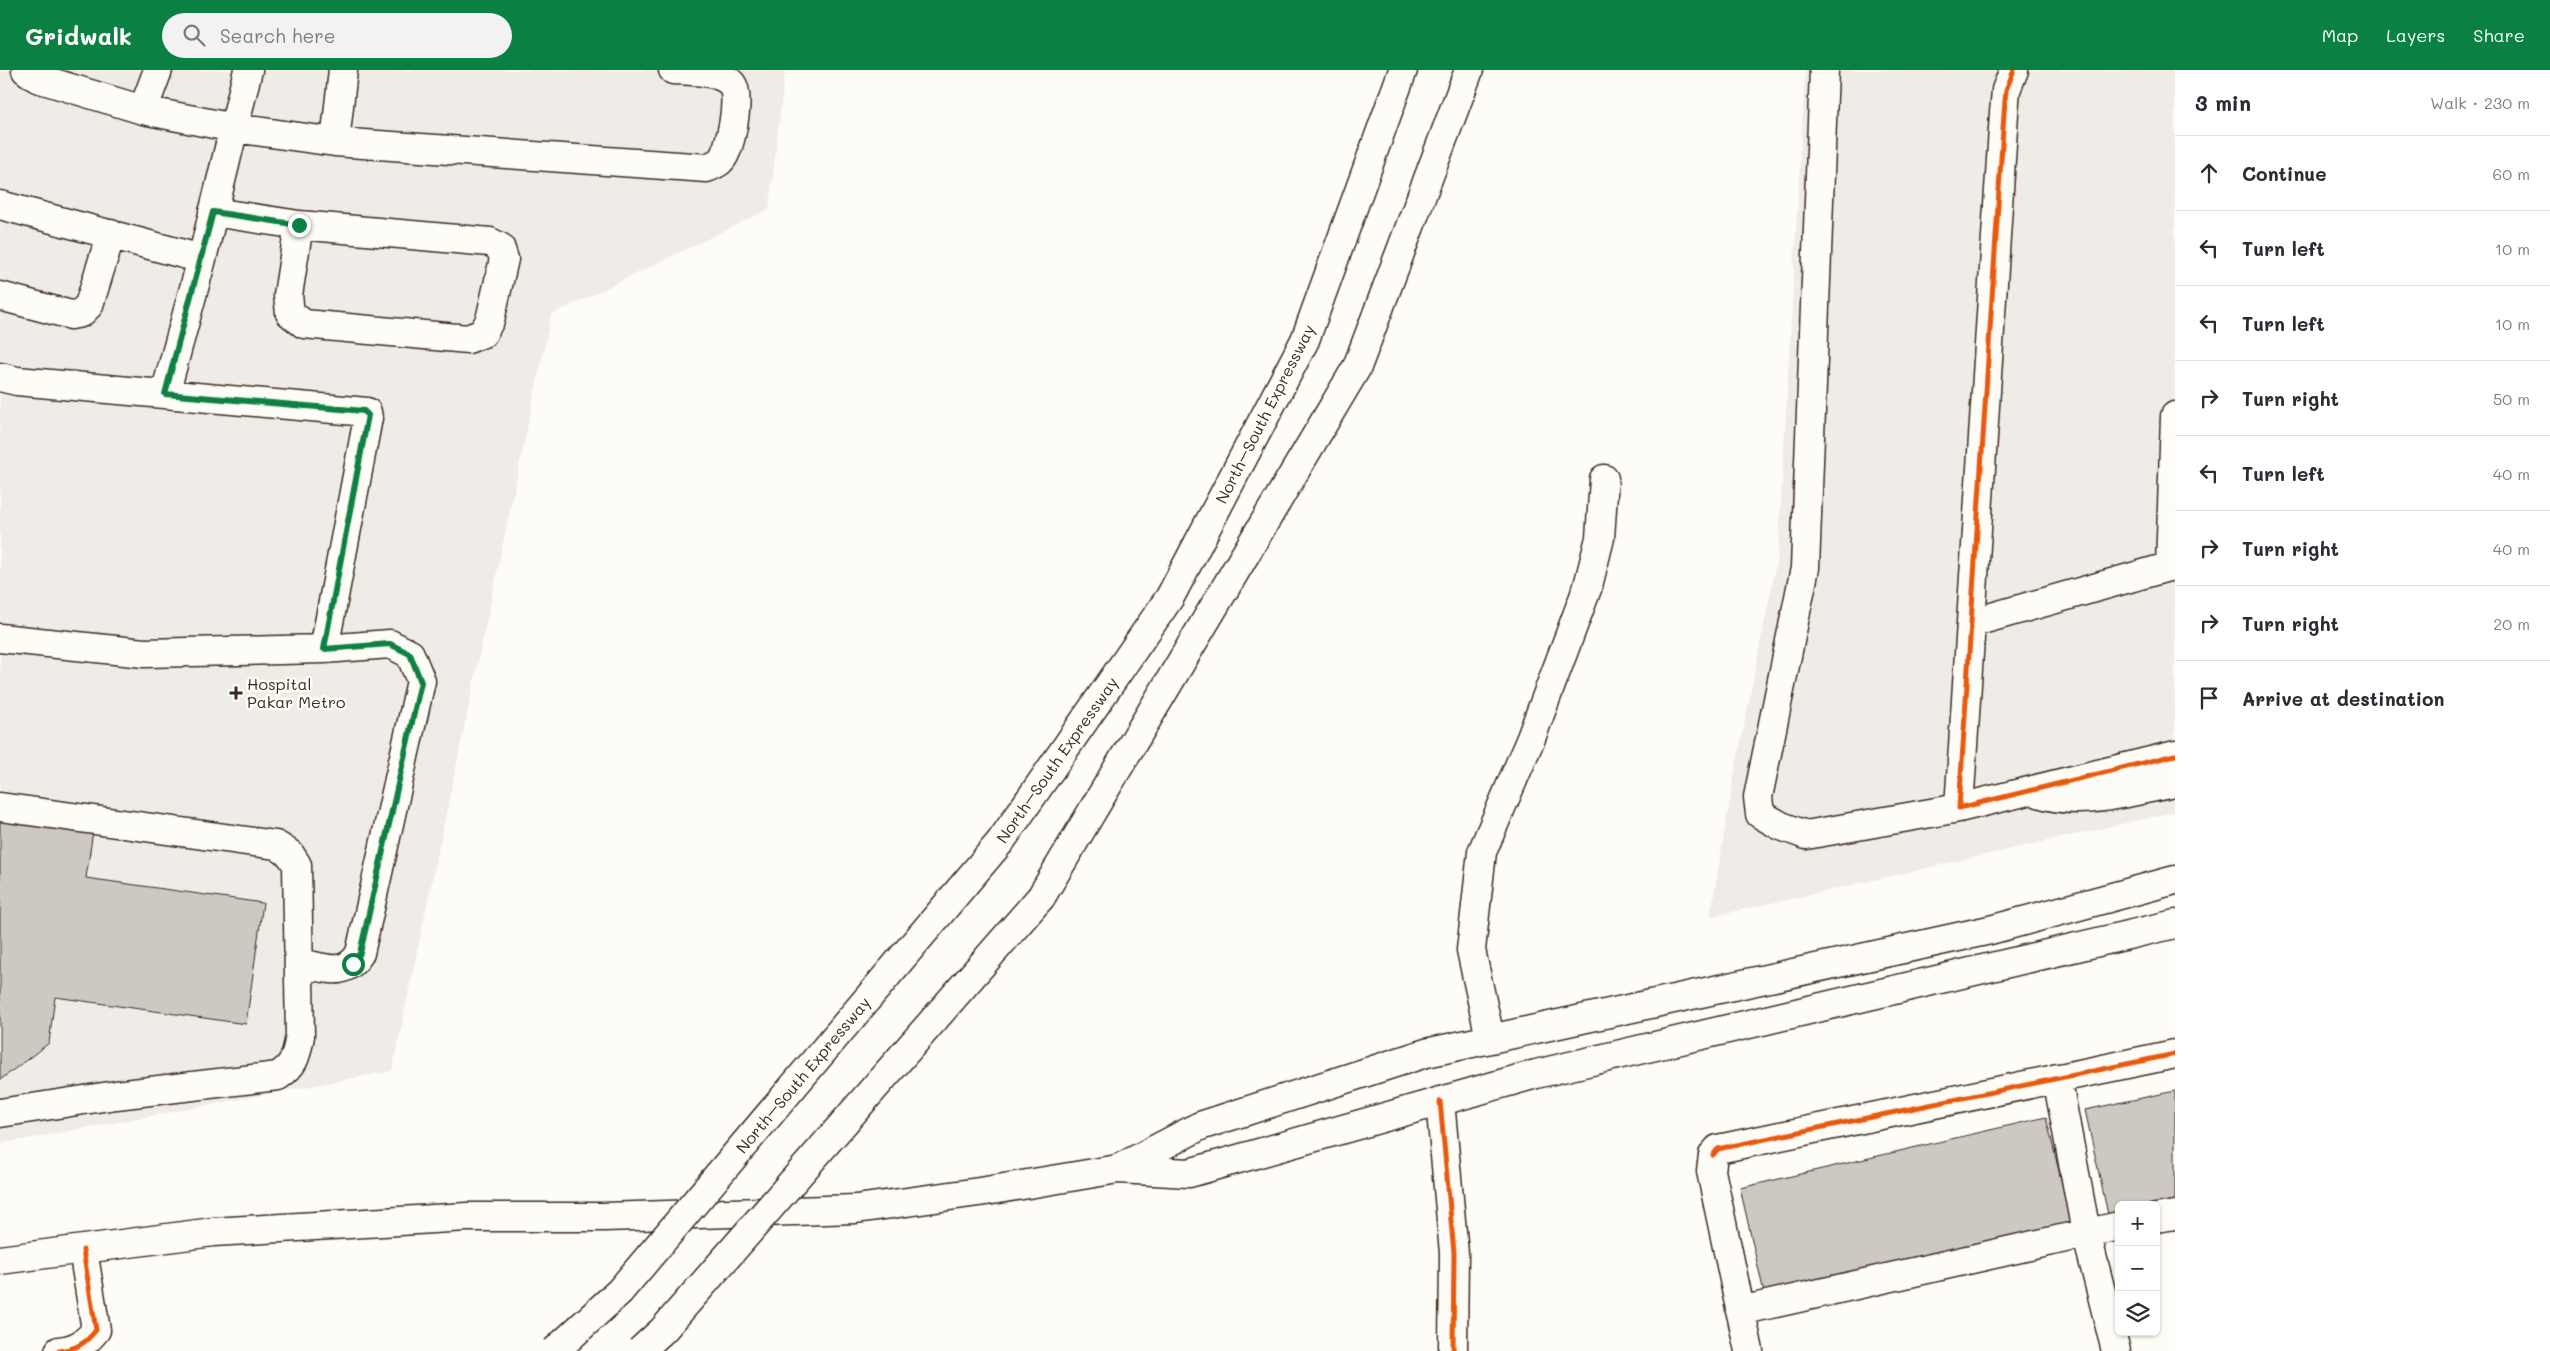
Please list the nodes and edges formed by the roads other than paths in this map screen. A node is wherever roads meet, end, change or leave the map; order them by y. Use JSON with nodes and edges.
{"nodes":[{"id":1,"x":26,"y":70,"type":"edge"},
{"id":2,"x":158,"y":70,"type":"edge"},
{"id":3,"x":248,"y":70,"type":"edge"},
{"id":4,"x":343,"y":70,"type":"edge"},
{"id":5,"x":673,"y":70,"type":"edge"},
{"id":6,"x":1403,"y":70,"type":"edge"},
{"id":7,"x":1469,"y":70,"type":"edge"},
{"id":8,"x":1824,"y":70,"type":"edge"},
{"id":9,"x":2014,"y":70,"type":"edge"},
{"id":10,"x":143,"y":110,"type":"junction"},
{"id":11,"x":234,"y":128,"type":"junction"},
{"id":12,"x":335,"y":142,"type":"junction"},
{"id":13,"x":0,"y":205,"type":"edge"},
{"id":14,"x":213,"y":212,"type":"junction"},
{"id":15,"x":299,"y":225,"type":"junction"},
{"id":16,"x":111,"y":234,"type":"junction"},
{"id":17,"x":202,"y":259,"type":"junction"},
{"id":18,"x":0,"y":296,"type":"edge"},
{"id":19,"x":0,"y":377,"type":"edge"},
{"id":20,"x":165,"y":394,"type":"junction"},
{"id":21,"x":2175,"y":416,"type":"edge"},
{"id":22,"x":1604,"y":479,"type":"dead end"},
{"id":23,"x":2172,"y":566,"type":"edge"},
{"id":24,"x":1971,"y":623,"type":"junction"},
{"id":25,"x":0,"y":638,"type":"edge"},
{"id":26,"x":324,"y":649,"type":"junction"},
{"id":27,"x":2175,"y":755,"type":"edge"},
{"id":28,"x":2175,"y":783,"type":"edge"},
{"id":29,"x":2031,"y":790,"type":"junction"},
{"id":30,"x":0,"y":807,"type":"edge"},
{"id":31,"x":1959,"y":808,"type":"junction"},
{"id":32,"x":2175,"y":880,"type":"edge"},
{"id":33,"x":2175,"y":924,"type":"edge"},
{"id":34,"x":300,"y":963,"type":"junction"},
{"id":35,"x":1490,"y":1038,"type":"junction"},
{"id":36,"x":2175,"y":1054,"type":"edge"},
{"id":37,"x":2057,"y":1078,"type":"junction"},
{"id":38,"x":1440,"y":1101,"type":"junction"},
{"id":39,"x":0,"y":1113,"type":"edge"},
{"id":40,"x":1118,"y":1169,"type":"junction"},
{"id":41,"x":2175,"y":1215,"type":"edge"},
{"id":42,"x":2160,"y":1217,"type":"edge"},
{"id":43,"x":2115,"y":1227,"type":"edge"},
{"id":44,"x":2086,"y":1232,"type":"junction"},
{"id":45,"x":83,"y":1250,"type":"junction"},
{"id":46,"x":0,"y":1260,"type":"edge"},
{"id":47,"x":1740,"y":1311,"type":"junction"},
{"id":48,"x":69,"y":1350,"type":"edge"},
{"id":49,"x":555,"y":1351,"type":"edge"},
{"id":50,"x":640,"y":1351,"type":"edge"},
{"id":51,"x":1453,"y":1351,"type":"edge"},
{"id":52,"x":1749,"y":1351,"type":"edge"},
{"id":53,"x":2116,"y":1351,"type":"edge"}],
"edges":[{"from":1,"to":10,"type":"main road"},
{"from":2,"to":10,"type":"main road"},
{"from":3,"to":11,"type":"main road"},
{"from":4,"to":12,"type":"main road"},
{"from":5,"to":12,"type":"main road"},
{"from":6,"to":49,"type":"main road","name":"North–South Expressway","bridge":true},
{"from":7,"to":50,"type":"main road","bridge":true},
{"from":8,"to":31,"type":"main road"},
{"from":9,"to":24,"type":"main road"},
{"from":10,"to":11,"type":"main road"},
{"from":11,"to":12,"type":"main road"},
{"from":11,"to":14,"type":"main road"},
{"from":13,"to":16,"type":"main road"},
{"from":14,"to":15,"type":"main road"},
{"from":14,"to":17,"type":"main road"},
{"from":15,"to":15,"type":"main road"},
{"from":16,"to":17,"type":"main road"},
{"from":16,"to":18,"type":"main road"},
{"from":17,"to":20,"type":"main road"},
{"from":19,"to":20,"type":"main road"},
{"from":20,"to":26,"type":"main road"},
{"from":21,"to":23,"type":"main road"},
{"from":22,"to":35,"type":"main road"},
{"from":23,"to":24,"type":"main road"},
{"from":24,"to":31,"type":"main road"},
{"from":25,"to":26,"type":"main road"},
{"from":26,"to":34,"type":"main road"},
{"from":27,"to":29,"type":"main road"},
{"from":28,"to":29,"type":"main road"},
{"from":29,"to":31,"type":"main road"},
{"from":30,"to":34,"type":"main road"},
{"from":32,"to":35,"type":"main road"},
{"from":33,"to":38,"type":"main road"},
{"from":34,"to":39,"type":"main road"},
{"from":35,"to":40,"type":"main road"},
{"from":36,"to":37,"type":"main road"},
{"from":37,"to":44,"type":"main road"},
{"from":37,"to":47,"type":"main road"},
{"from":38,"to":40,"type":"main road"},
{"from":38,"to":51,"type":"main road"},
{"from":40,"to":45,"type":"main road"},
{"from":41,"to":42,"type":"main road"},
{"from":43,"to":44,"type":"main road"},
{"from":44,"to":47,"type":"main road"},
{"from":44,"to":53,"type":"main road"},
{"from":45,"to":46,"type":"main road"},
{"from":45,"to":48,"type":"main road"},
{"from":47,"to":52,"type":"main road"}]}
